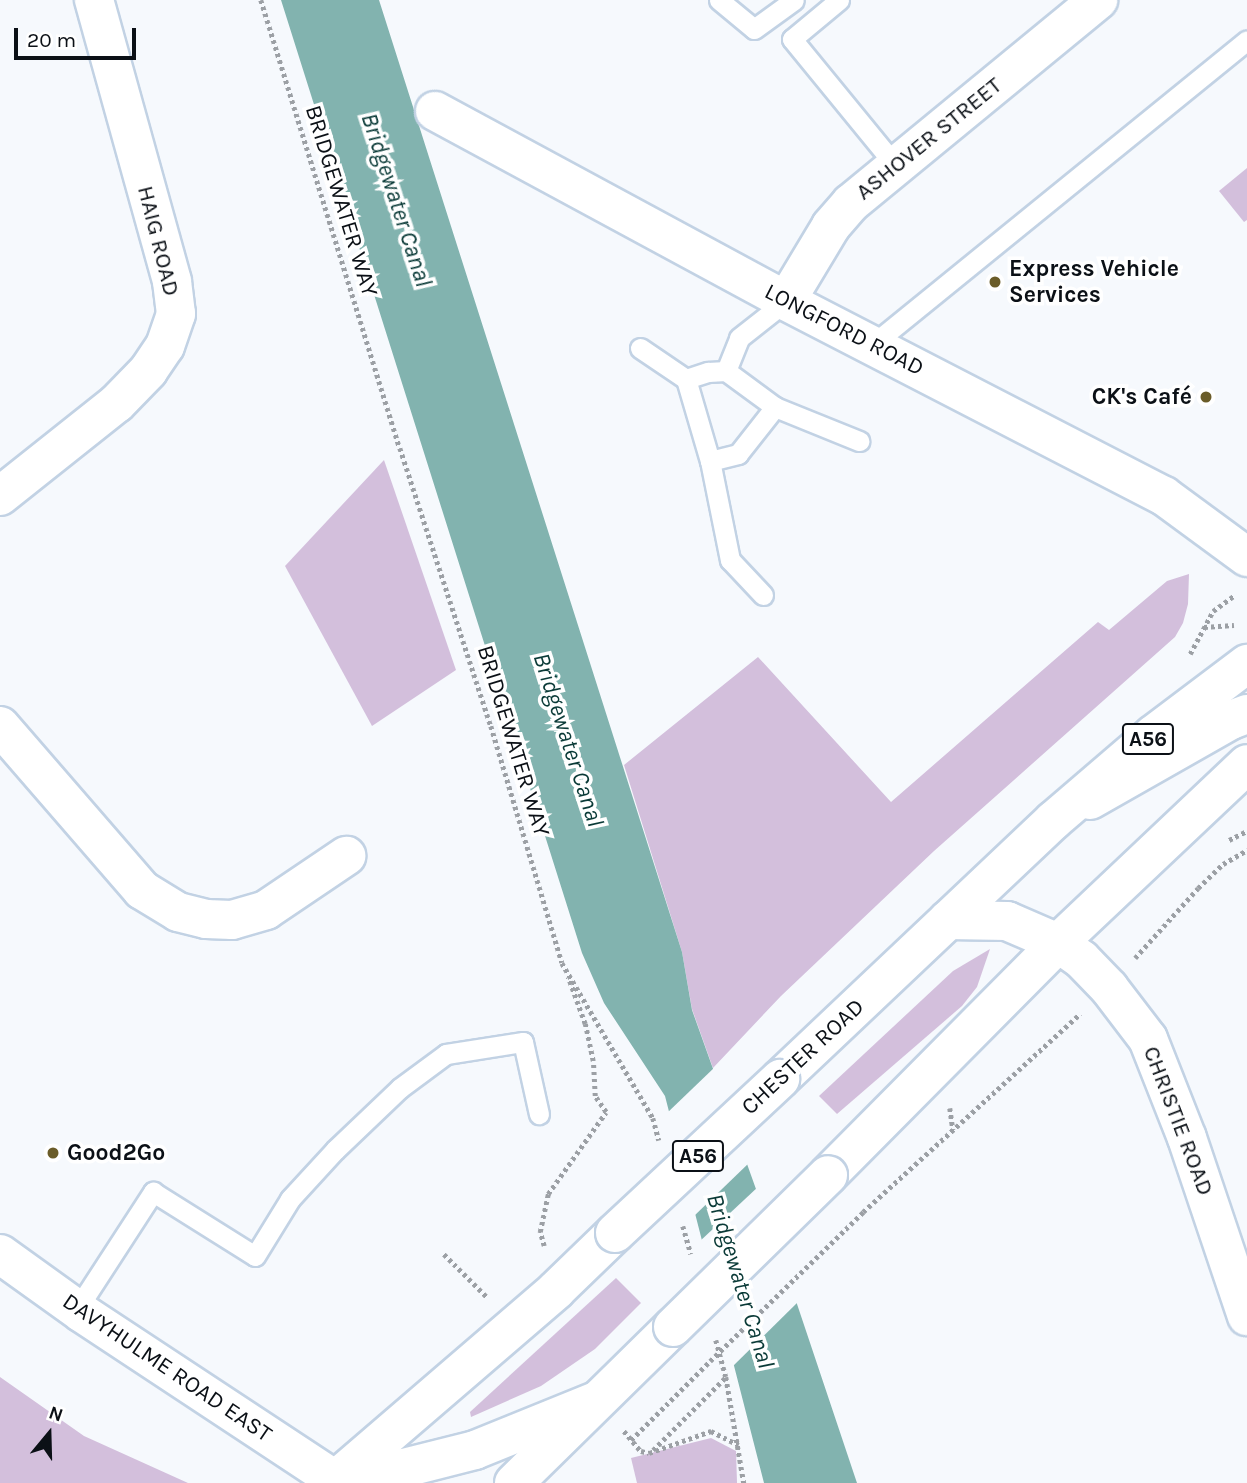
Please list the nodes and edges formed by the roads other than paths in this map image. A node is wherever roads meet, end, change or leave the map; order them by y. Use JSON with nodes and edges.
{"nodes":[{"id":1,"x":93,"y":0,"type":"edge"},
{"id":2,"x":719,"y":0,"type":"edge"},
{"id":3,"x":794,"y":0,"type":"edge"},
{"id":4,"x":839,"y":0,"type":"edge"},
{"id":5,"x":1098,"y":0,"type":"edge"},
{"id":6,"x":1247,"y":40,"type":"edge"},
{"id":7,"x":435,"y":111,"type":"dead end"},
{"id":8,"x":896,"y":166,"type":"junction"},
{"id":9,"x":786,"y":301,"type":"junction"},
{"id":10,"x":872,"y":345,"type":"junction"},
{"id":11,"x":640,"y":348,"type":"dead end"},
{"id":12,"x":726,"y":371,"type":"junction"},
{"id":13,"x":686,"y":379,"type":"junction"},
{"id":14,"x":775,"y":407,"type":"junction"},
{"id":15,"x":859,"y":441,"type":"dead end"},
{"id":16,"x":710,"y":461,"type":"junction"},
{"id":17,"x":0,"y":496,"type":"edge"},
{"id":18,"x":1243,"y":575,"type":"edge"},
{"id":19,"x":763,"y":595,"type":"dead end"},
{"id":20,"x":1247,"y":664,"type":"edge"},
{"id":21,"x":1247,"y":714,"type":"edge"},
{"id":22,"x":0,"y":726,"type":"edge"},
{"id":23,"x":1247,"y":764,"type":"edge"},
{"id":24,"x":1247,"y":779,"type":"edge"},
{"id":25,"x":1207,"y":802,"type":"junction"},
{"id":26,"x":1054,"y":820,"type":"junction"},
{"id":27,"x":345,"y":856,"type":"dead end"},
{"id":28,"x":948,"y":920,"type":"junction"},
{"id":29,"x":1058,"y":943,"type":"junction"},
{"id":30,"x":539,"y":1114,"type":"dead end"},
{"id":31,"x":0,"y":1254,"type":"edge"},
{"id":32,"x":76,"y":1309,"type":"junction"},
{"id":33,"x":1247,"y":1316,"type":"edge"},
{"id":34,"x":596,"y":1401,"type":"junction"},
{"id":35,"x":334,"y":1482,"type":"edge"},
{"id":36,"x":514,"y":1483,"type":"edge"}],
"edges":[{"from":1,"to":17,"type":"main road","name":"HAIG ROAD"},
{"from":2,"to":3,"type":"lane"},
{"from":4,"to":8,"type":"lane"},
{"from":5,"to":8,"type":"main road","name":"ASHOVER STREET"},
{"from":6,"to":10,"type":"lane"},
{"from":7,"to":9,"type":"main road","name":"LONGFORD ROAD"},
{"from":8,"to":9,"type":"main road","name":"ASHOVER STREET"},
{"from":9,"to":10,"type":"main road","name":"LONGFORD ROAD"},
{"from":9,"to":12,"type":"lane"},
{"from":10,"to":18,"type":"main road","name":"LONGFORD ROAD"},
{"from":11,"to":13,"type":"lane"},
{"from":12,"to":13,"type":"lane"},
{"from":12,"to":14,"type":"lane"},
{"from":13,"to":16,"type":"lane"},
{"from":14,"to":15,"type":"lane"},
{"from":14,"to":16,"type":"lane"},
{"from":16,"to":19,"type":"lane"},
{"from":20,"to":26,"type":"main road","name":"CHESTER ROAD","number":"A56"},
{"from":21,"to":26,"type":"main road"},
{"from":22,"to":27,"type":"main road"},
{"from":23,"to":25,"type":"main road"},
{"from":24,"to":25,"type":"main road"},
{"from":25,"to":29,"type":"main road"},
{"from":26,"to":28,"type":"main road","name":"CHESTER ROAD","number":"A56"},
{"from":28,"to":29,"type":"main road","name":"CHRISTIE ROAD"},
{"from":28,"to":35,"type":"main road","name":"CHESTER ROAD","number":"A56","bridge":true},
{"from":29,"to":33,"type":"main road","name":"CHRISTIE ROAD"},
{"from":29,"to":34,"type":"main road","bridge":true},
{"from":30,"to":32,"type":"lane"},
{"from":31,"to":32,"type":"main road","name":"DAVYHULME ROAD EAST"},
{"from":32,"to":35,"type":"main road","name":"DAVYHULME ROAD EAST"},
{"from":34,"to":35,"type":"main road"},
{"from":34,"to":36,"type":"main road"}]}
